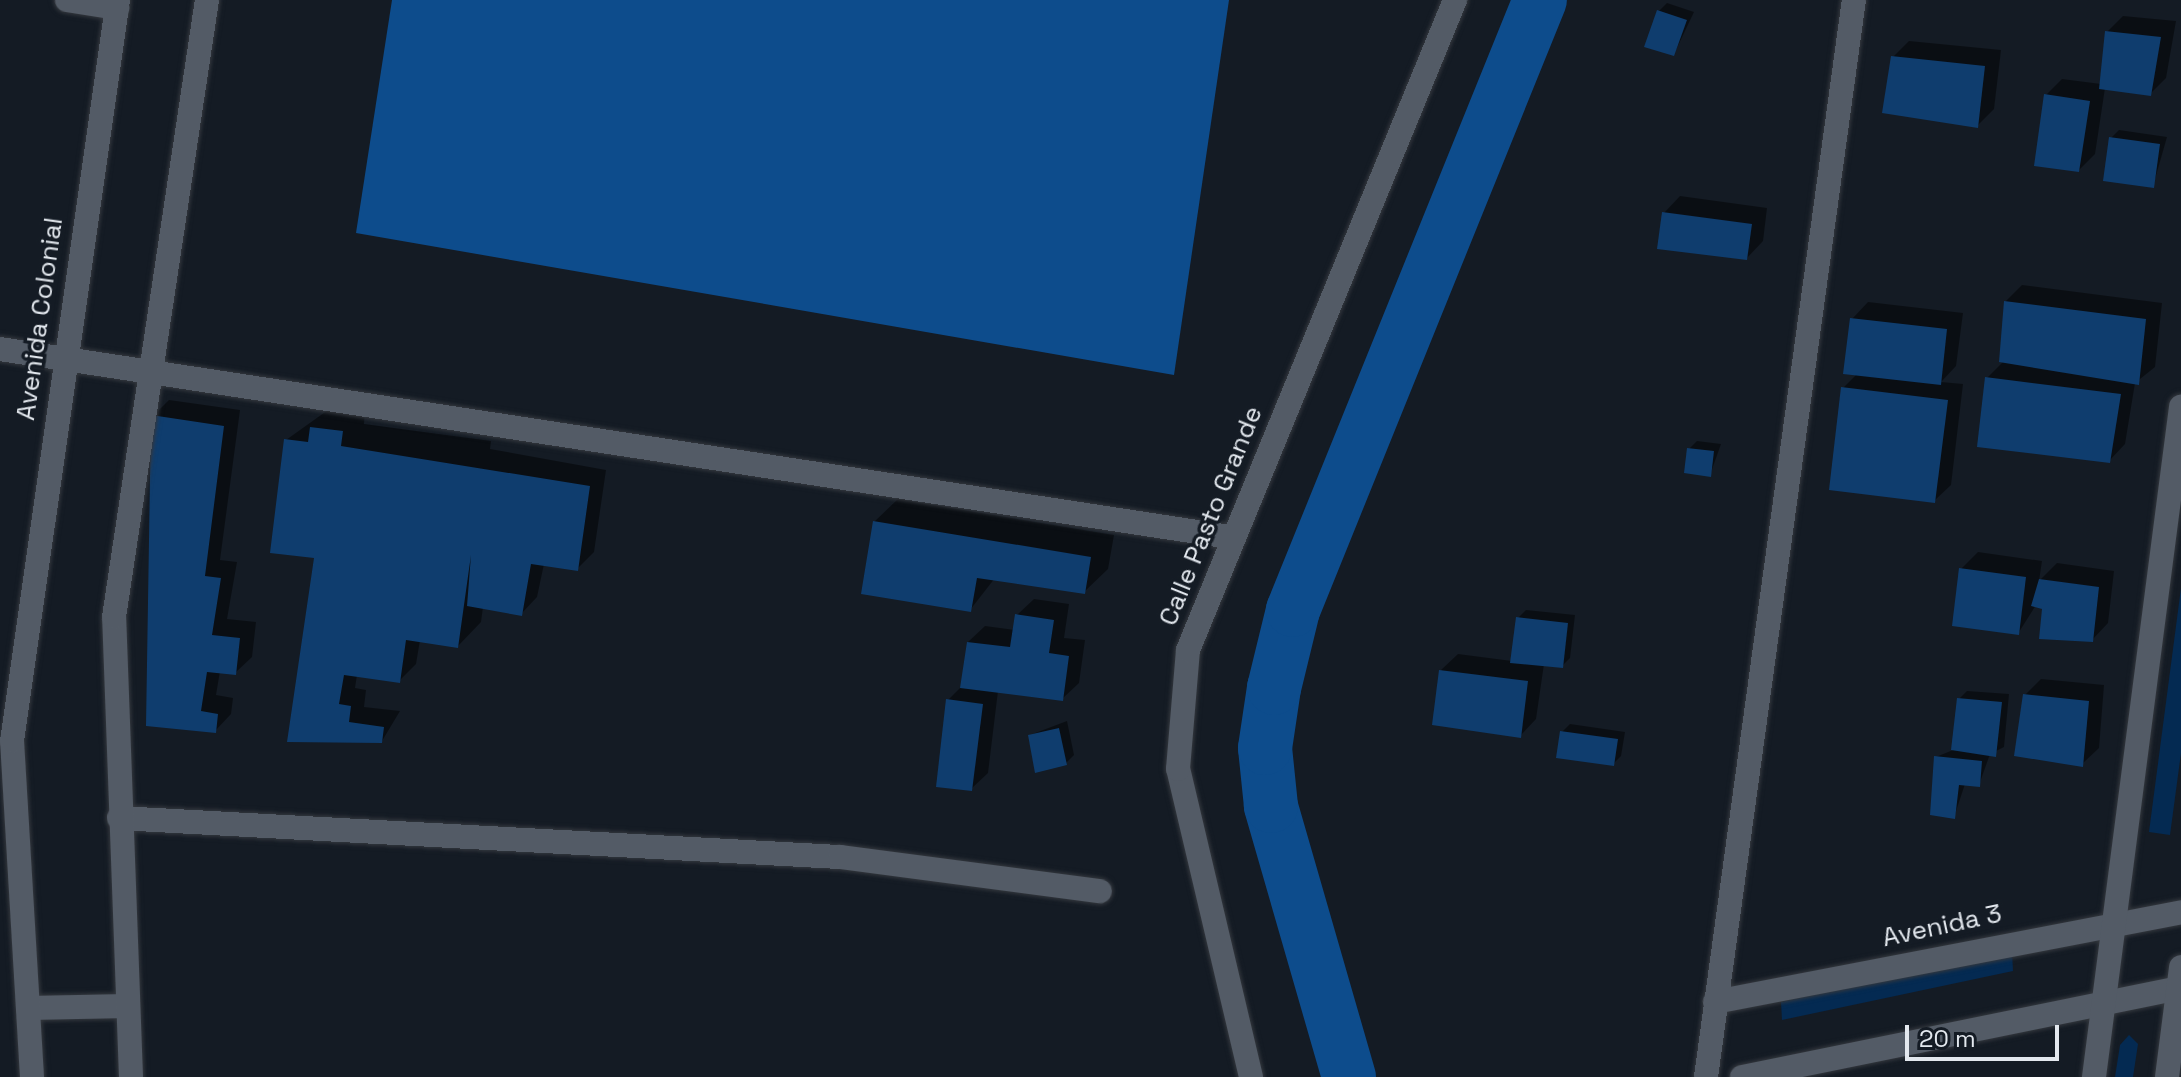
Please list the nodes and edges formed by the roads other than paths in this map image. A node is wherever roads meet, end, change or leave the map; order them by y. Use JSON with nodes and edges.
{"nodes":[{"id":1,"x":67,"y":0,"type":"edge"},
{"id":2,"x":207,"y":0,"type":"edge"},
{"id":3,"x":1455,"y":0,"type":"edge"},
{"id":4,"x":1854,"y":0,"type":"edge"},
{"id":5,"x":117,"y":4,"type":"edge"},
{"id":6,"x":0,"y":349,"type":"edge"},
{"id":7,"x":61,"y":358,"type":"junction"},
{"id":8,"x":148,"y":371,"type":"junction"},
{"id":9,"x":2181,"y":407,"type":"edge"},
{"id":10,"x":1230,"y":537,"type":"junction"},
{"id":11,"x":6,"y":740,"type":"edge"},
{"id":12,"x":119,"y":818,"type":"junction"},
{"id":13,"x":1100,"y":891,"type":"dead end"},
{"id":14,"x":2181,"y":912,"type":"edge"},
{"id":15,"x":2115,"y":920,"type":"junction"},
{"id":16,"x":2180,"y":981,"type":"edge"},
{"id":17,"x":2105,"y":1000,"type":"junction"},
{"id":18,"x":1715,"y":1002,"type":"junction"},
{"id":19,"x":128,"y":1006,"type":"junction"},
{"id":20,"x":28,"y":1008,"type":"junction"},
{"id":21,"x":32,"y":1077,"type":"edge"},
{"id":22,"x":131,"y":1077,"type":"edge"},
{"id":23,"x":1251,"y":1077,"type":"edge"},
{"id":24,"x":1706,"y":1077,"type":"edge"},
{"id":25,"x":1742,"y":1077,"type":"edge"},
{"id":26,"x":2094,"y":1077,"type":"edge"},
{"id":27,"x":2167,"y":1077,"type":"edge"}],
"edges":[{"from":1,"to":5,"type":"street"},
{"from":2,"to":8,"type":"street"},
{"from":3,"to":10,"type":"street","name":"Calle Pasto Grande"},
{"from":4,"to":18,"type":"street"},
{"from":5,"to":7,"type":"street","name":"Avenida Colonial"},
{"from":6,"to":7,"type":"street"},
{"from":7,"to":8,"type":"street"},
{"from":7,"to":11,"type":"street","name":"Avenida Colonial"},
{"from":8,"to":10,"type":"street"},
{"from":8,"to":12,"type":"street"},
{"from":9,"to":15,"type":"street"},
{"from":10,"to":23,"type":"street","name":"Calle Pasto Grande"},
{"from":11,"to":20,"type":"street","name":"Avenida Colonial"},
{"from":12,"to":13,"type":"street"},
{"from":12,"to":19,"type":"street"},
{"from":14,"to":15,"type":"street","name":"Avenida 3"},
{"from":15,"to":17,"type":"street"},
{"from":15,"to":18,"type":"street","name":"Avenida 3"},
{"from":16,"to":17,"type":"street"},
{"from":16,"to":27,"type":"street"},
{"from":17,"to":25,"type":"street"},
{"from":17,"to":26,"type":"street"},
{"from":18,"to":24,"type":"street"},
{"from":19,"to":20,"type":"street"},
{"from":19,"to":22,"type":"street"},
{"from":20,"to":21,"type":"street","name":"Avenida Colonial"}]}
